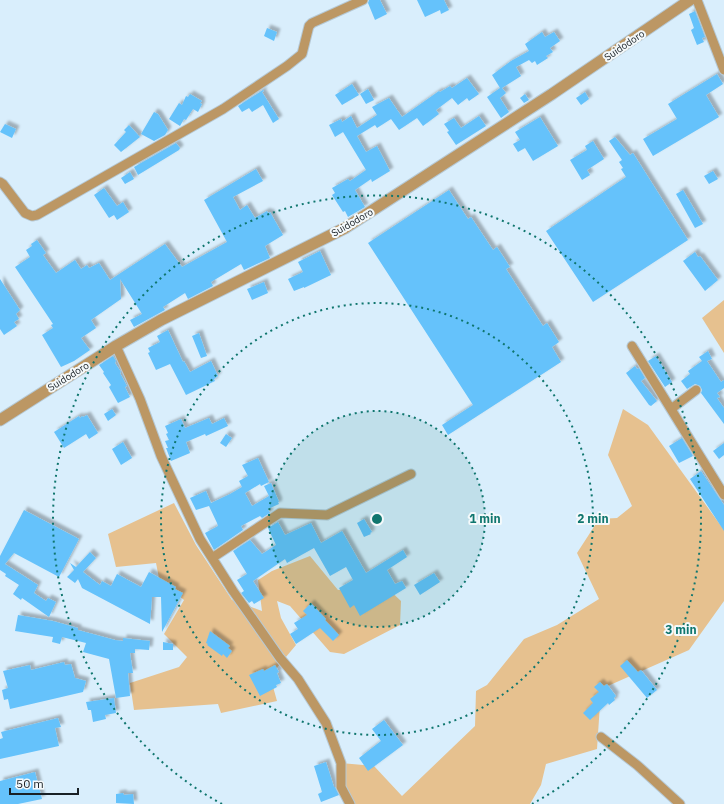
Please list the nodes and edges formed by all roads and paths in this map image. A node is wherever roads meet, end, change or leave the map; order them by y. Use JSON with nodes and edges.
{"nodes":[{"id":1,"x":363,"y":0,"type":"edge"},
{"id":2,"x":690,"y":0,"type":"edge"},
{"id":3,"x":697,"y":0,"type":"edge"},
{"id":4,"x":724,"y":70,"type":"edge"},
{"id":5,"x":0,"y":182,"type":"edge"},
{"id":6,"x":116,"y":346,"type":"junction"},
{"id":7,"x":632,"y":346,"type":"dead end"},
{"id":8,"x":696,"y":390,"type":"dead end"},
{"id":9,"x":671,"y":409,"type":"junction"},
{"id":10,"x":0,"y":420,"type":"edge"},
{"id":11,"x":411,"y":474,"type":"dead end"},
{"id":12,"x":724,"y":495,"type":"edge"},
{"id":13,"x":212,"y":558,"type":"junction"},
{"id":14,"x":601,"y":738,"type":"dead end"},
{"id":15,"x":350,"y":804,"type":"edge"},
{"id":16,"x":680,"y":804,"type":"edge"}],
"edges":[{"from":1,"to":5,"type":"street"},
{"from":2,"to":6,"type":"street","name":"Suidodoro"},
{"from":3,"to":4,"type":"street"},
{"from":6,"to":10,"type":"street","name":"Suidodoro"},
{"from":6,"to":13,"type":"street"},
{"from":7,"to":9,"type":"street"},
{"from":8,"to":9,"type":"street"},
{"from":9,"to":12,"type":"street"},
{"from":11,"to":13,"type":"street"},
{"from":13,"to":15,"type":"street"},
{"from":14,"to":16,"type":"street"}]}
